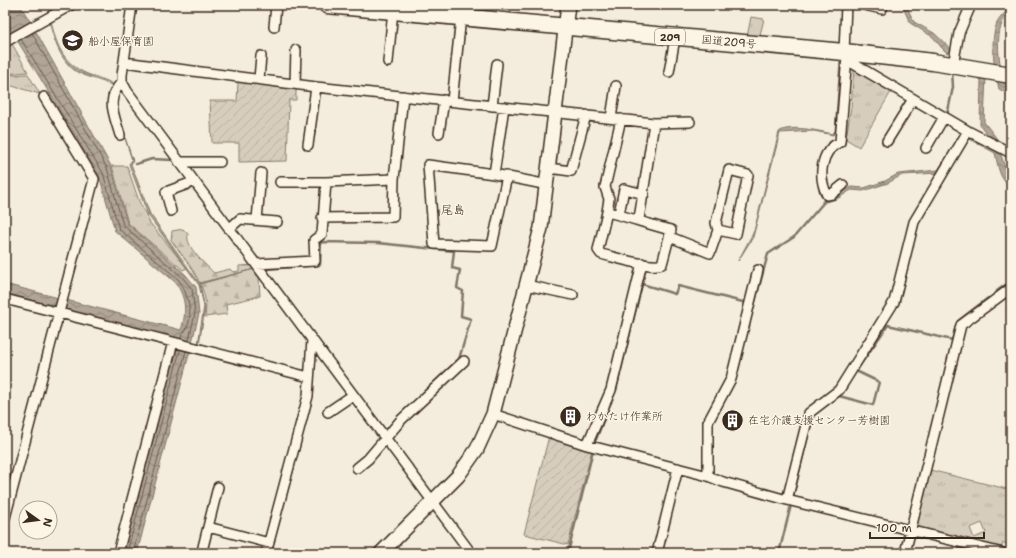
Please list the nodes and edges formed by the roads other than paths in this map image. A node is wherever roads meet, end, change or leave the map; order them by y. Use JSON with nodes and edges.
{"nodes":[{"id":1,"x":71,"y":5,"type":"edge"},
{"id":2,"x":132,"y":5,"type":"edge"},
{"id":3,"x":276,"y":5,"type":"edge"},
{"id":4,"x":327,"y":5,"type":"edge"},
{"id":5,"x":568,"y":5,"type":"edge"},
{"id":6,"x":846,"y":5,"type":"edge"},
{"id":7,"x":864,"y":5,"type":"edge"},
{"id":8,"x":971,"y":5,"type":"edge"},
{"id":9,"x":882,"y":9,"type":"dead end"},
{"id":10,"x":393,"y":10,"type":"junction"},
{"id":11,"x":461,"y":17,"type":"junction"},
{"id":12,"x":274,"y":27,"type":"dead end"},
{"id":13,"x":565,"y":27,"type":"junction"},
{"id":14,"x":675,"y":38,"type":"junction"},
{"id":15,"x":5,"y":42,"type":"edge"},
{"id":16,"x":296,"y":50,"type":"dead end"},
{"id":17,"x":846,"y":55,"type":"junction"},
{"id":18,"x":261,"y":56,"type":"dead end"},
{"id":19,"x":124,"y":62,"type":"junction"},
{"id":20,"x":388,"y":62,"type":"dead end"},
{"id":21,"x":497,"y":64,"type":"dead end"},
{"id":22,"x":954,"y":65,"type":"junction"},
{"id":23,"x":669,"y":72,"type":"dead end"},
{"id":24,"x":1011,"y":75,"type":"edge"},
{"id":25,"x":260,"y":79,"type":"junction"},
{"id":26,"x":122,"y":82,"type":"junction"},
{"id":27,"x":295,"y":84,"type":"junction"},
{"id":28,"x":616,"y":86,"type":"dead end"},
{"id":29,"x":316,"y":87,"type":"junction"},
{"id":30,"x":403,"y":96,"type":"junction"},
{"id":31,"x":44,"y":97,"type":"dead end"},
{"id":32,"x":913,"y":99,"type":"junction"},
{"id":33,"x":448,"y":101,"type":"junction"},
{"id":34,"x":492,"y":106,"type":"junction"},
{"id":35,"x":504,"y":107,"type":"junction"},
{"id":36,"x":555,"y":112,"type":"junction"},
{"id":37,"x":586,"y":115,"type":"junction"},
{"id":38,"x":944,"y":117,"type":"junction"},
{"id":39,"x":611,"y":118,"type":"junction"},
{"id":40,"x":621,"y":119,"type":"junction"},
{"id":41,"x":690,"y":122,"type":"dead end"},
{"id":42,"x":654,"y":123,"type":"junction"},
{"id":43,"x":968,"y":131,"type":"junction"},
{"id":44,"x":439,"y":133,"type":"dead end"},
{"id":45,"x":120,"y":135,"type":"dead end"},
{"id":46,"x":887,"y":141,"type":"dead end"},
{"id":47,"x":308,"y":145,"type":"dead end"},
{"id":48,"x":926,"y":148,"type":"dead end"},
{"id":49,"x":1011,"y":153,"type":"edge"},
{"id":50,"x":179,"y":162,"type":"junction"},
{"id":51,"x":220,"y":162,"type":"dead end"},
{"id":52,"x":550,"y":168,"type":"junction"},
{"id":53,"x":262,"y":173,"type":"dead end"},
{"id":54,"x":494,"y":174,"type":"junction"},
{"id":55,"x":506,"y":176,"type":"junction"},
{"id":56,"x":394,"y":179,"type":"junction"},
{"id":57,"x":194,"y":182,"type":"junction"},
{"id":58,"x":280,"y":182,"type":"dead end"},
{"id":59,"x":326,"y":182,"type":"junction"},
{"id":60,"x":548,"y":185,"type":"junction"},
{"id":61,"x":843,"y":185,"type":"dead end"},
{"id":62,"x":644,"y":194,"type":"junction"},
{"id":63,"x":171,"y":211,"type":"dead end"},
{"id":64,"x":607,"y":212,"type":"junction"},
{"id":65,"x":619,"y":214,"type":"junction"},
{"id":66,"x":322,"y":218,"type":"junction"},
{"id":67,"x":639,"y":219,"type":"junction"},
{"id":68,"x":257,"y":220,"type":"junction"},
{"id":69,"x":277,"y":222,"type":"dead end"},
{"id":70,"x":229,"y":229,"type":"junction"},
{"id":71,"x":718,"y":230,"type":"junction"},
{"id":72,"x":670,"y":237,"type":"junction"},
{"id":73,"x":642,"y":263,"type":"junction"},
{"id":74,"x":256,"y":264,"type":"junction"},
{"id":75,"x":758,"y":270,"type":"dead end"},
{"id":76,"x":526,"y":286,"type":"junction"},
{"id":77,"x":1011,"y":288,"type":"edge"},
{"id":78,"x":573,"y":295,"type":"dead end"},
{"id":79,"x":5,"y":299,"type":"edge"},
{"id":80,"x":59,"y":313,"type":"junction"},
{"id":81,"x":312,"y":340,"type":"junction"},
{"id":82,"x":173,"y":342,"type":"junction"},
{"id":83,"x":464,"y":361,"type":"dead end"},
{"id":84,"x":309,"y":377,"type":"junction"},
{"id":85,"x":353,"y":395,"type":"junction"},
{"id":86,"x":328,"y":412,"type":"dead end"},
{"id":87,"x":493,"y":414,"type":"junction"},
{"id":88,"x":386,"y":437,"type":"junction"},
{"id":89,"x":588,"y":445,"type":"junction"},
{"id":90,"x":357,"y":468,"type":"dead end"},
{"id":91,"x":678,"y":468,"type":"junction"},
{"id":92,"x":708,"y":476,"type":"junction"},
{"id":93,"x":9,"y":485,"type":"edge"},
{"id":94,"x":218,"y":487,"type":"dead end"},
{"id":95,"x":787,"y":500,"type":"junction"},
{"id":96,"x":432,"y":501,"type":"junction"},
{"id":97,"x":5,"y":518,"type":"edge"},
{"id":98,"x":208,"y":527,"type":"junction"},
{"id":99,"x":910,"y":530,"type":"junction"},
{"id":100,"x":269,"y":543,"type":"junction"},
{"id":101,"x":203,"y":547,"type":"dead end"},
{"id":102,"x":118,"y":553,"type":"edge"},
{"id":103,"x":266,"y":553,"type":"edge"},
{"id":104,"x":381,"y":553,"type":"edge"},
{"id":105,"x":471,"y":553,"type":"edge"},
{"id":106,"x":657,"y":553,"type":"edge"},
{"id":107,"x":904,"y":553,"type":"edge"},
{"id":108,"x":1003,"y":553,"type":"edge"}],
"edges":[{"from":1,"to":15,"type":"street"},
{"from":2,"to":19,"type":"street"},
{"from":3,"to":12,"type":"street"},
{"from":4,"to":10,"type":"highway","name":"国道209号","number":"209"},
{"from":5,"to":13,"type":"street"},
{"from":6,"to":17,"type":"street"},
{"from":7,"to":9,"type":"street"},
{"from":8,"to":22,"type":"street"},
{"from":10,"to":11,"type":"highway","name":"国道209号","number":"209"},
{"from":10,"to":20,"type":"street"},
{"from":11,"to":13,"type":"highway","name":"国道209号","number":"209"},
{"from":11,"to":33,"type":"street"},
{"from":13,"to":14,"type":"highway","name":"国道209号","number":"209"},
{"from":13,"to":36,"type":"street"},
{"from":14,"to":17,"type":"highway","name":"国道209号","number":"209"},
{"from":14,"to":23,"type":"street"},
{"from":16,"to":27,"type":"street"},
{"from":17,"to":22,"type":"highway","name":"国道209号","number":"209"},
{"from":17,"to":32,"type":"street"},
{"from":17,"to":61,"type":"street"},
{"from":18,"to":25,"type":"street"},
{"from":19,"to":25,"type":"street"},
{"from":19,"to":26,"type":"street"},
{"from":21,"to":34,"type":"street"},
{"from":22,"to":24,"type":"highway","name":"国道209号","number":"209"},
{"from":25,"to":27,"type":"street"},
{"from":26,"to":45,"type":"street"},
{"from":26,"to":50,"type":"street"},
{"from":27,"to":29,"type":"street"},
{"from":28,"to":39,"type":"street"},
{"from":29,"to":30,"type":"street"},
{"from":29,"to":47,"type":"street"},
{"from":30,"to":33,"type":"street"},
{"from":30,"to":56,"type":"street"},
{"from":31,"to":80,"type":"street"},
{"from":32,"to":38,"type":"street"},
{"from":32,"to":46,"type":"street"},
{"from":33,"to":34,"type":"street"},
{"from":33,"to":44,"type":"street"},
{"from":34,"to":35,"type":"street"},
{"from":35,"to":36,"type":"street"},
{"from":35,"to":54,"type":"street"},
{"from":36,"to":37,"type":"street"},
{"from":36,"to":52,"type":"street"},
{"from":37,"to":39,"type":"street"},
{"from":37,"to":52,"type":"street"},
{"from":38,"to":43,"type":"street"},
{"from":38,"to":48,"type":"street"},
{"from":39,"to":40,"type":"street"},
{"from":40,"to":42,"type":"street"},
{"from":40,"to":64,"type":"street"},
{"from":41,"to":42,"type":"street"},
{"from":42,"to":62,"type":"street"},
{"from":43,"to":49,"type":"street"},
{"from":43,"to":95,"type":"street"},
{"from":50,"to":51,"type":"street"},
{"from":50,"to":57,"type":"street"},
{"from":52,"to":60,"type":"street"},
{"from":53,"to":68,"type":"street"},
{"from":54,"to":55,"type":"street"},
{"from":54,"to":55,"type":"street"},
{"from":55,"to":60,"type":"street"},
{"from":56,"to":59,"type":"street"},
{"from":56,"to":66,"type":"street"},
{"from":57,"to":63,"type":"street"},
{"from":57,"to":70,"type":"street"},
{"from":58,"to":59,"type":"street"},
{"from":59,"to":66,"type":"street"},
{"from":60,"to":76,"type":"street"},
{"from":62,"to":65,"type":"street"},
{"from":62,"to":67,"type":"street"},
{"from":64,"to":65,"type":"street"},
{"from":64,"to":73,"type":"street"},
{"from":65,"to":67,"type":"street"},
{"from":66,"to":74,"type":"street"},
{"from":67,"to":72,"type":"street"},
{"from":68,"to":69,"type":"street"},
{"from":68,"to":70,"type":"street"},
{"from":70,"to":74,"type":"street"},
{"from":71,"to":71,"type":"street"},
{"from":71,"to":72,"type":"street"},
{"from":72,"to":73,"type":"street"},
{"from":73,"to":89,"type":"street"},
{"from":74,"to":81,"type":"street"},
{"from":75,"to":92,"type":"street"},
{"from":76,"to":78,"type":"street"},
{"from":76,"to":87,"type":"street"},
{"from":77,"to":99,"type":"street"},
{"from":79,"to":80,"type":"street"},
{"from":80,"to":82,"type":"street"},
{"from":80,"to":93,"type":"street"},
{"from":81,"to":84,"type":"street"},
{"from":81,"to":85,"type":"street"},
{"from":82,"to":84,"type":"street"},
{"from":82,"to":102,"type":"street"},
{"from":83,"to":88,"type":"street"},
{"from":84,"to":100,"type":"street"},
{"from":85,"to":86,"type":"street"},
{"from":85,"to":88,"type":"street"},
{"from":87,"to":89,"type":"street"},
{"from":87,"to":96,"type":"street"},
{"from":88,"to":90,"type":"street"},
{"from":88,"to":96,"type":"street"},
{"from":89,"to":91,"type":"street"},
{"from":91,"to":92,"type":"street"},
{"from":91,"to":106,"type":"street"},
{"from":92,"to":95,"type":"street"},
{"from":93,"to":97,"type":"street"},
{"from":94,"to":98,"type":"street"},
{"from":95,"to":99,"type":"street"},
{"from":96,"to":104,"type":"street"},
{"from":96,"to":105,"type":"street"},
{"from":98,"to":100,"type":"street"},
{"from":98,"to":101,"type":"street"},
{"from":99,"to":107,"type":"street"},
{"from":99,"to":108,"type":"street"},
{"from":100,"to":103,"type":"street"}]}
